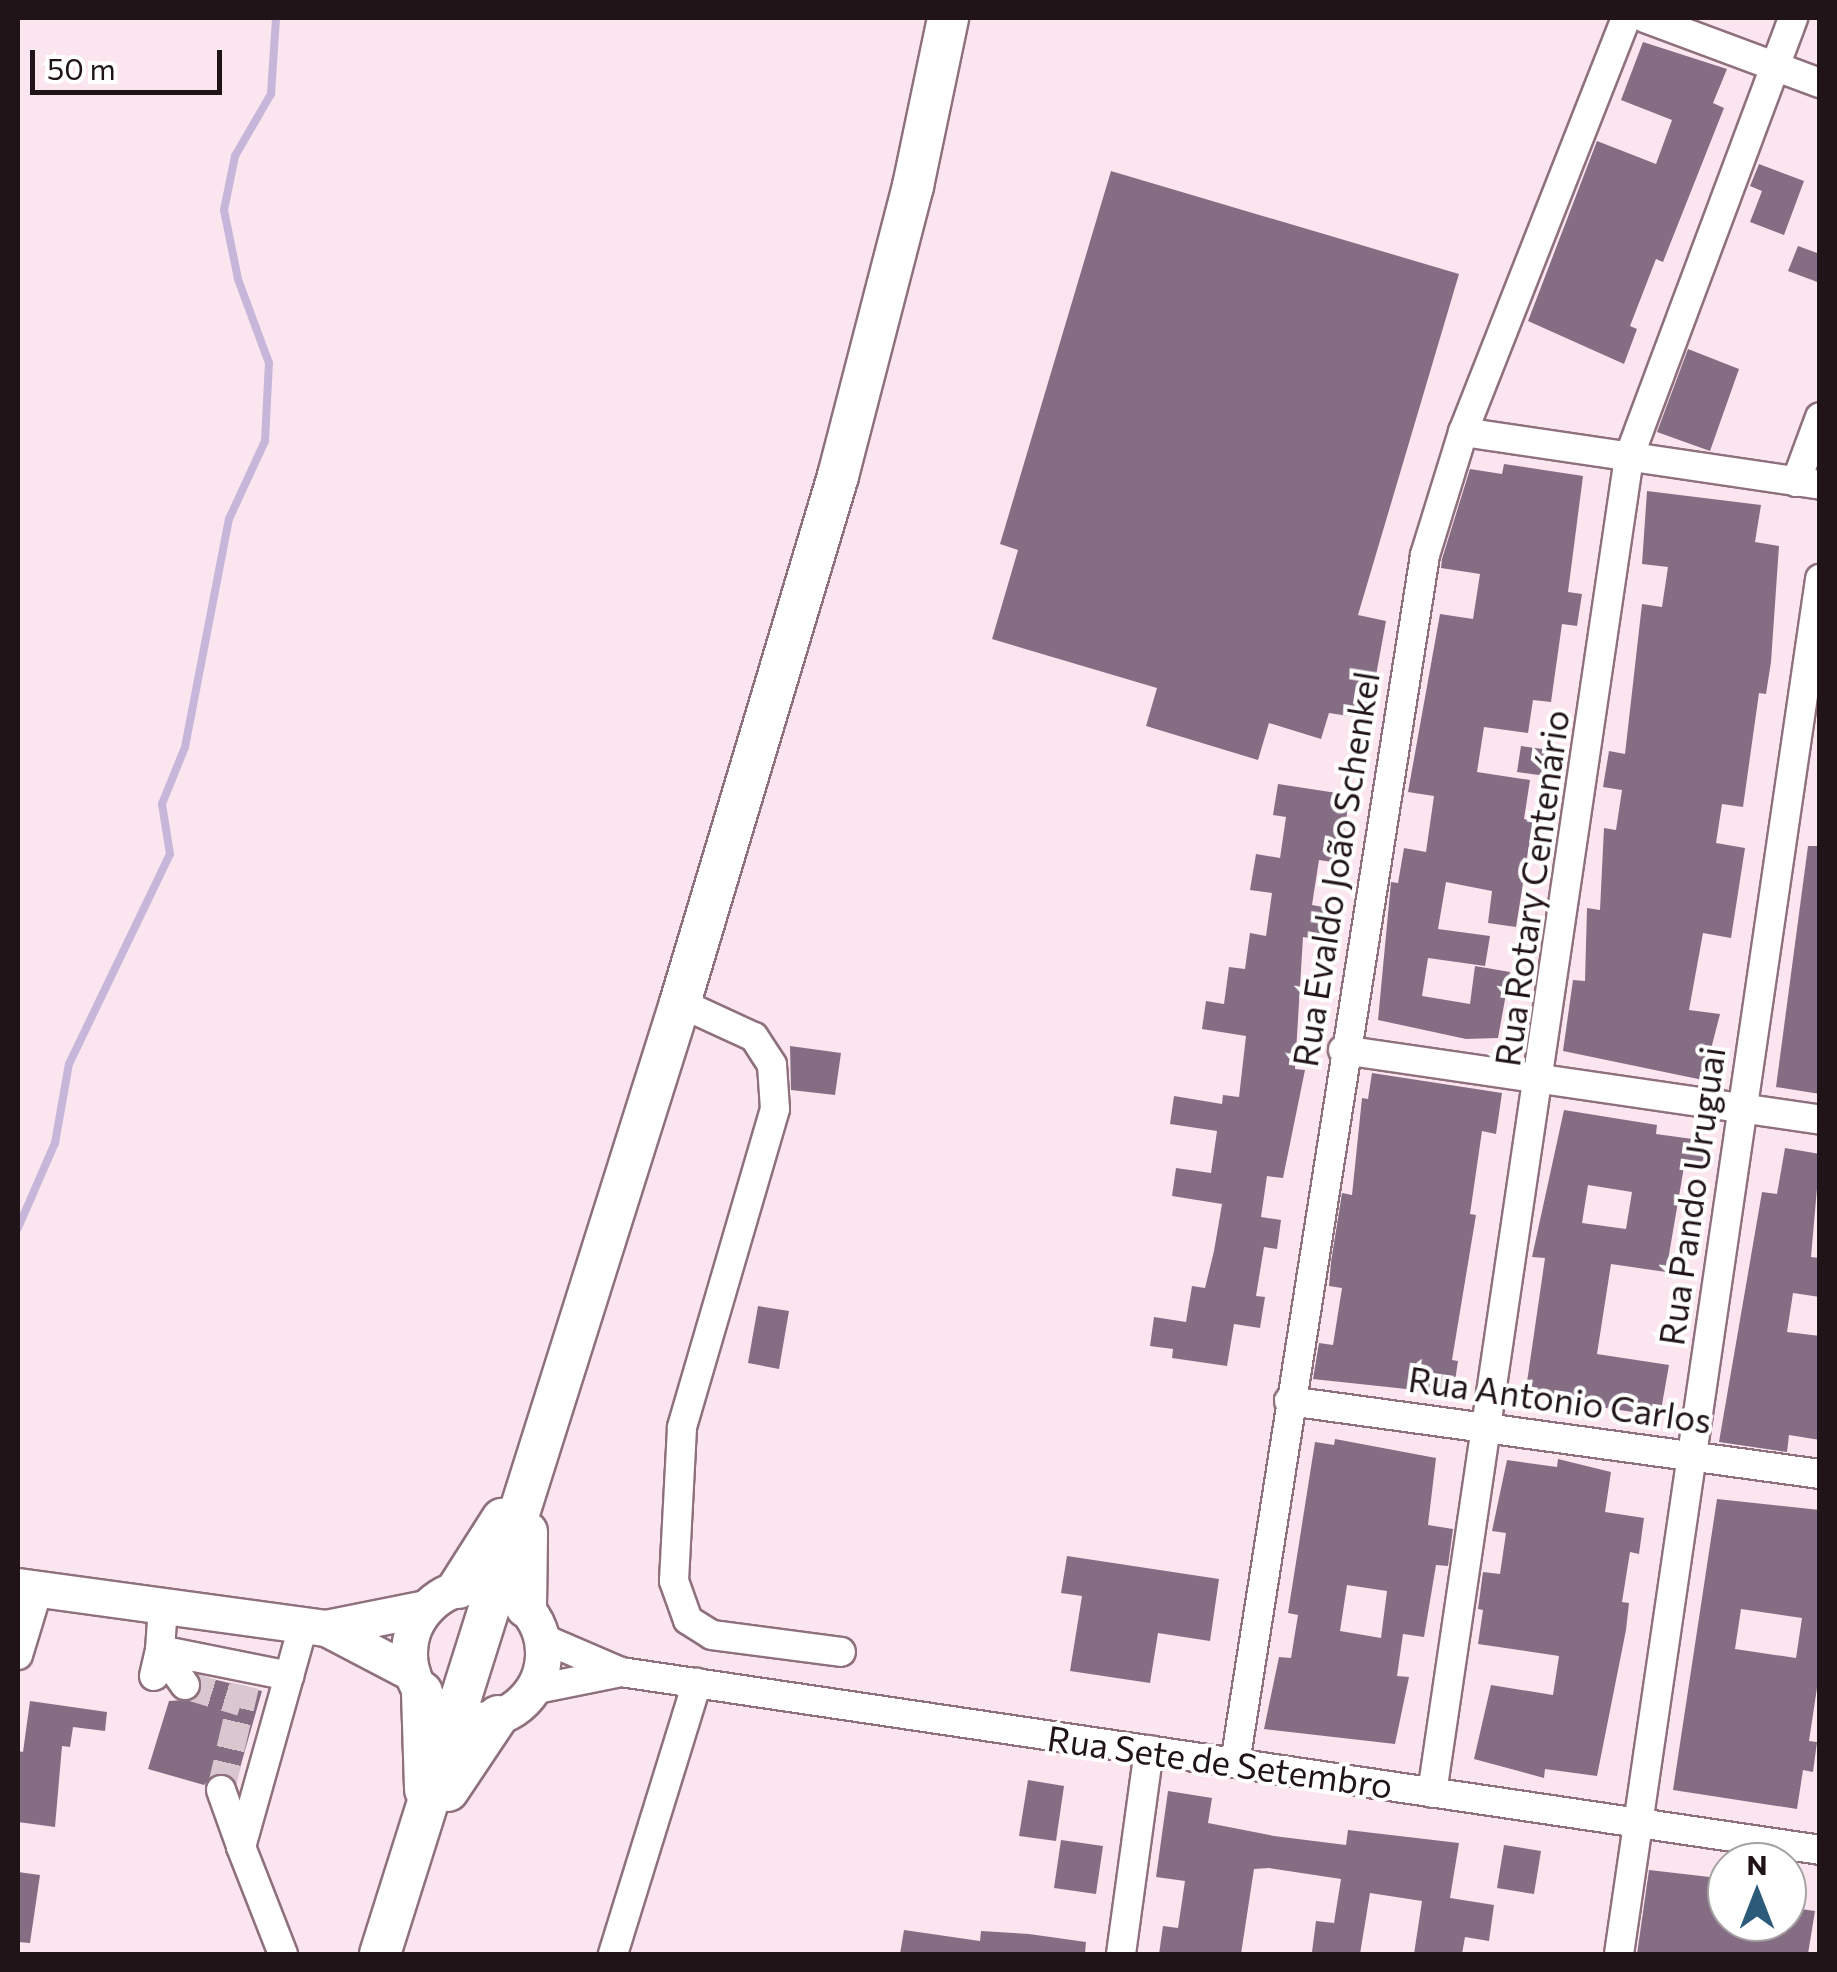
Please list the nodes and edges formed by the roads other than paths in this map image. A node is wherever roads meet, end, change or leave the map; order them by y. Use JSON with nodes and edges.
{"nodes":[{"id":1,"x":948,"y":18,"type":"edge"},
{"id":2,"x":1626,"y":18,"type":"edge"},
{"id":3,"x":1645,"y":18,"type":"edge"},
{"id":4,"x":1793,"y":18,"type":"edge"},
{"id":5,"x":1775,"y":66,"type":"junction"},
{"id":6,"x":1820,"y":83,"type":"edge"},
{"id":7,"x":1820,"y":417,"type":"edge"},
{"id":8,"x":1463,"y":432,"type":"junction"},
{"id":9,"x":1629,"y":457,"type":"junction"},
{"id":10,"x":1808,"y":483,"type":"edge"},
{"id":11,"x":1820,"y":579,"type":"edge"},
{"id":12,"x":680,"y":1004,"type":"junction"},
{"id":13,"x":1344,"y":1050,"type":"junction"},
{"id":14,"x":1542,"y":1080,"type":"junction"},
{"id":15,"x":1741,"y":1109,"type":"junction"},
{"id":16,"x":1820,"y":1120,"type":"edge"},
{"id":17,"x":1290,"y":1401,"type":"junction"},
{"id":18,"x":1489,"y":1426,"type":"junction"},
{"id":19,"x":1692,"y":1454,"type":"junction"},
{"id":20,"x":1820,"y":1474,"type":"edge"},
{"id":21,"x":28,"y":1587,"type":"edge"},
{"id":22,"x":163,"y":1606,"type":"junction"},
{"id":23,"x":490,"y":1606,"type":"junction"},
{"id":24,"x":243,"y":1616,"type":"junction"},
{"id":25,"x":315,"y":1627,"type":"junction"},
{"id":26,"x":840,"y":1652,"type":"dead end"},
{"id":27,"x":18,"y":1655,"type":"edge"},
{"id":28,"x":157,"y":1663,"type":"junction"},
{"id":29,"x":243,"y":1671,"type":"junction"},
{"id":30,"x":621,"y":1672,"type":"junction"},
{"id":31,"x":289,"y":1676,"type":"junction"},
{"id":32,"x":417,"y":1683,"type":"junction"},
{"id":33,"x":698,"y":1683,"type":"junction"},
{"id":34,"x":185,"y":1686,"type":"tunnel mouth"},
{"id":35,"x":532,"y":1690,"type":"junction"},
{"id":36,"x":498,"y":1716,"type":"junction"},
{"id":37,"x":457,"y":1718,"type":"junction"},
{"id":38,"x":1148,"y":1750,"type":"junction"},
{"id":39,"x":1234,"y":1763,"type":"junction"},
{"id":40,"x":221,"y":1790,"type":"tunnel mouth"},
{"id":41,"x":1432,"y":1793,"type":"junction"},
{"id":42,"x":426,"y":1824,"type":"junction"},
{"id":43,"x":1640,"y":1824,"type":"junction"},
{"id":44,"x":241,"y":1847,"type":"junction"},
{"id":45,"x":1820,"y":1850,"type":"edge"},
{"id":46,"x":282,"y":1954,"type":"edge"},
{"id":47,"x":380,"y":1954,"type":"edge"},
{"id":48,"x":612,"y":1954,"type":"edge"},
{"id":49,"x":1120,"y":1954,"type":"edge"},
{"id":50,"x":1619,"y":1954,"type":"edge"}],
"edges":[{"from":1,"to":12,"type":"highway"},
{"from":2,"to":8,"type":"street","name":"Rua Evaldo João Schenkel"},
{"from":3,"to":5,"type":"street"},
{"from":4,"to":5,"type":"street","name":"Rua Rotary Centenário"},
{"from":5,"to":6,"type":"street"},
{"from":5,"to":9,"type":"street","name":"Rua Rotary Centenário"},
{"from":7,"to":10,"type":"street"},
{"from":8,"to":9,"type":"street"},
{"from":8,"to":13,"type":"street","name":"Rua Evaldo João Schenkel"},
{"from":9,"to":10,"type":"street"},
{"from":9,"to":14,"type":"street","name":"Rua Rotary Centenário"},
{"from":11,"to":15,"type":"street","name":"Rua Pando Uruguai"},
{"from":12,"to":23,"type":"highway"},
{"from":12,"to":26,"type":"street"},
{"from":13,"to":14,"type":"street"},
{"from":13,"to":17,"type":"street","name":"Rua Evaldo João Schenkel"},
{"from":14,"to":15,"type":"street"},
{"from":14,"to":18,"type":"street","name":"Rua Rotary Centenário"},
{"from":15,"to":16,"type":"street"},
{"from":15,"to":19,"type":"street","name":"Rua Pando Uruguai"},
{"from":17,"to":18,"type":"street","name":"Rua Antonio Carlos"},
{"from":17,"to":39,"type":"street","name":"Rua Evaldo João Schenkel"},
{"from":18,"to":19,"type":"street","name":"Rua Antonio Carlos"},
{"from":18,"to":41,"type":"street","name":"Rua Rotary Centenário"},
{"from":19,"to":20,"type":"street","name":"Rua Antonio Carlos"},
{"from":19,"to":43,"type":"street","name":"Rua Pando Uruguai"},
{"from":21,"to":22,"type":"main road"},
{"from":21,"to":27,"type":"street"},
{"from":22,"to":24,"type":"main road"},
{"from":22,"to":28,"type":"street"},
{"from":23,"to":25,"type":"main road"},
{"from":23,"to":30,"type":"street","name":"Rua Sete de Setembro"},
{"from":23,"to":32,"type":"main road"},
{"from":23,"to":35,"type":"main road"},
{"from":23,"to":37,"type":"highway"},
{"from":24,"to":25,"type":"main road"},
{"from":24,"to":29,"type":"street"},
{"from":25,"to":31,"type":"street"},
{"from":25,"to":32,"type":"main road"},
{"from":28,"to":29,"type":"street"},
{"from":28,"to":34,"type":"street"},
{"from":29,"to":31,"type":"street"},
{"from":30,"to":33,"type":"street","name":"Rua Sete de Setembro"},
{"from":30,"to":35,"type":"street","name":"Rua Sete de Setembro"},
{"from":31,"to":44,"type":"street"},
{"from":32,"to":37,"type":"main road"},
{"from":32,"to":42,"type":"highway"},
{"from":33,"to":38,"type":"street","name":"Rua Sete de Setembro"},
{"from":33,"to":48,"type":"street"},
{"from":35,"to":36,"type":"main road"},
{"from":36,"to":37,"type":"main road"},
{"from":36,"to":42,"type":"highway"},
{"from":37,"to":42,"type":"highway"},
{"from":38,"to":39,"type":"street","name":"Rua Sete de Setembro"},
{"from":38,"to":49,"type":"street"},
{"from":39,"to":41,"type":"street","name":"Rua Sete de Setembro"},
{"from":40,"to":44,"type":"street"},
{"from":41,"to":43,"type":"street","name":"Rua Sete de Setembro"},
{"from":42,"to":47,"type":"highway"},
{"from":43,"to":45,"type":"street","name":"Rua Sete de Setembro"},
{"from":43,"to":50,"type":"street","name":"Rua Pando Uruguai"},
{"from":44,"to":46,"type":"street"}]}
